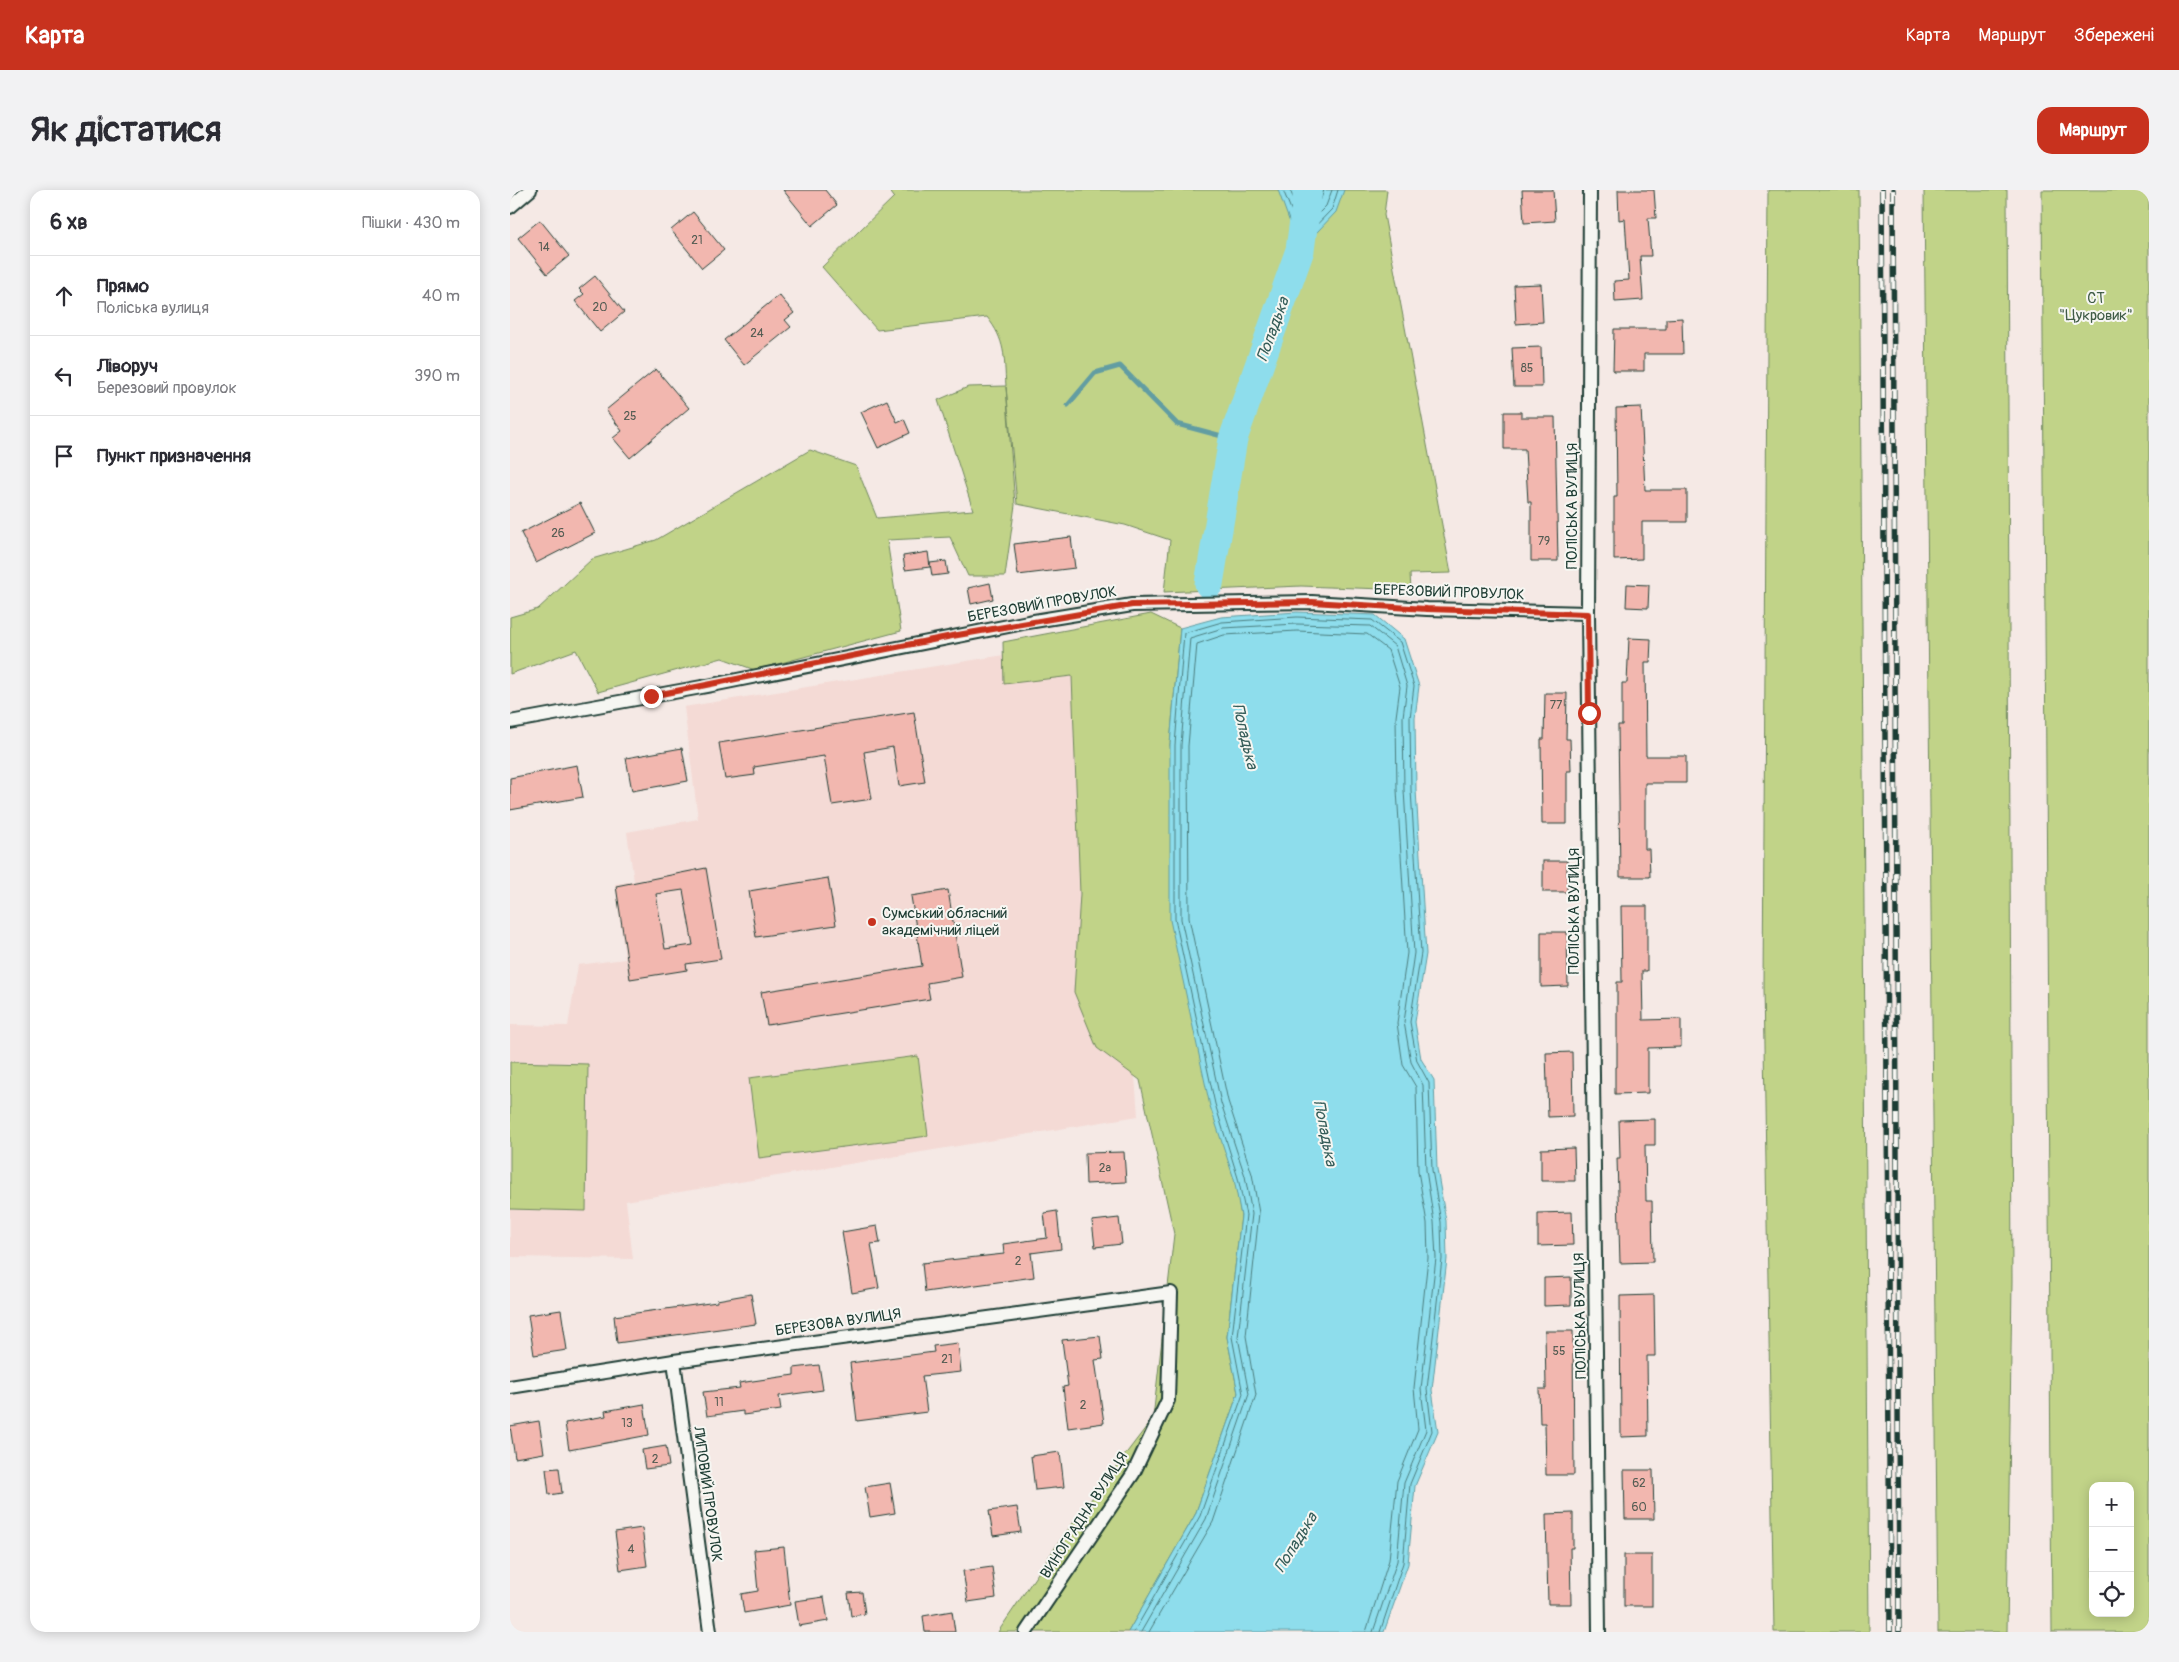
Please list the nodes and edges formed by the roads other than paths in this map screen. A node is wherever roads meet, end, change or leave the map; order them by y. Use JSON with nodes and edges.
{"nodes":[{"id":1,"x":530,"y":190,"type":"edge"},
{"id":2,"x":1590,"y":190,"type":"edge"},
{"id":3,"x":510,"y":207,"type":"edge"},
{"id":4,"x":1588,"y":614,"type":"junction"},
{"id":5,"x":510,"y":722,"type":"edge"},
{"id":6,"x":1171,"y":1293,"type":"joint"},
{"id":7,"x":674,"y":1361,"type":"junction"},
{"id":8,"x":510,"y":1387,"type":"edge"},
{"id":9,"x":710,"y":1632,"type":"edge"},
{"id":10,"x":1026,"y":1632,"type":"edge"},
{"id":11,"x":1599,"y":1632,"type":"edge"}],
"edges":[{"from":1,"to":3,"type":"street"},
{"from":2,"to":4,"type":"street","name":"ПОЛІСЬКА ВУЛИЦЯ"},
{"from":4,"to":5,"type":"street","name":"БЕРЕЗОВИЙ ПРОВУЛОК"},
{"from":4,"to":11,"type":"street","name":"ПОЛІСЬКА ВУЛИЦЯ"},
{"from":6,"to":7,"type":"street","name":"БЕРЕЗОВА ВУЛИЦЯ"},
{"from":6,"to":10,"type":"street","name":"ВИНОГРАДНА ВУЛИЦЯ"},
{"from":7,"to":8,"type":"street","name":"БЕРЕЗОВА ВУЛИЦЯ"},
{"from":7,"to":9,"type":"street","name":"ЛИПОВИЙ ПРОВУЛОК"}]}
